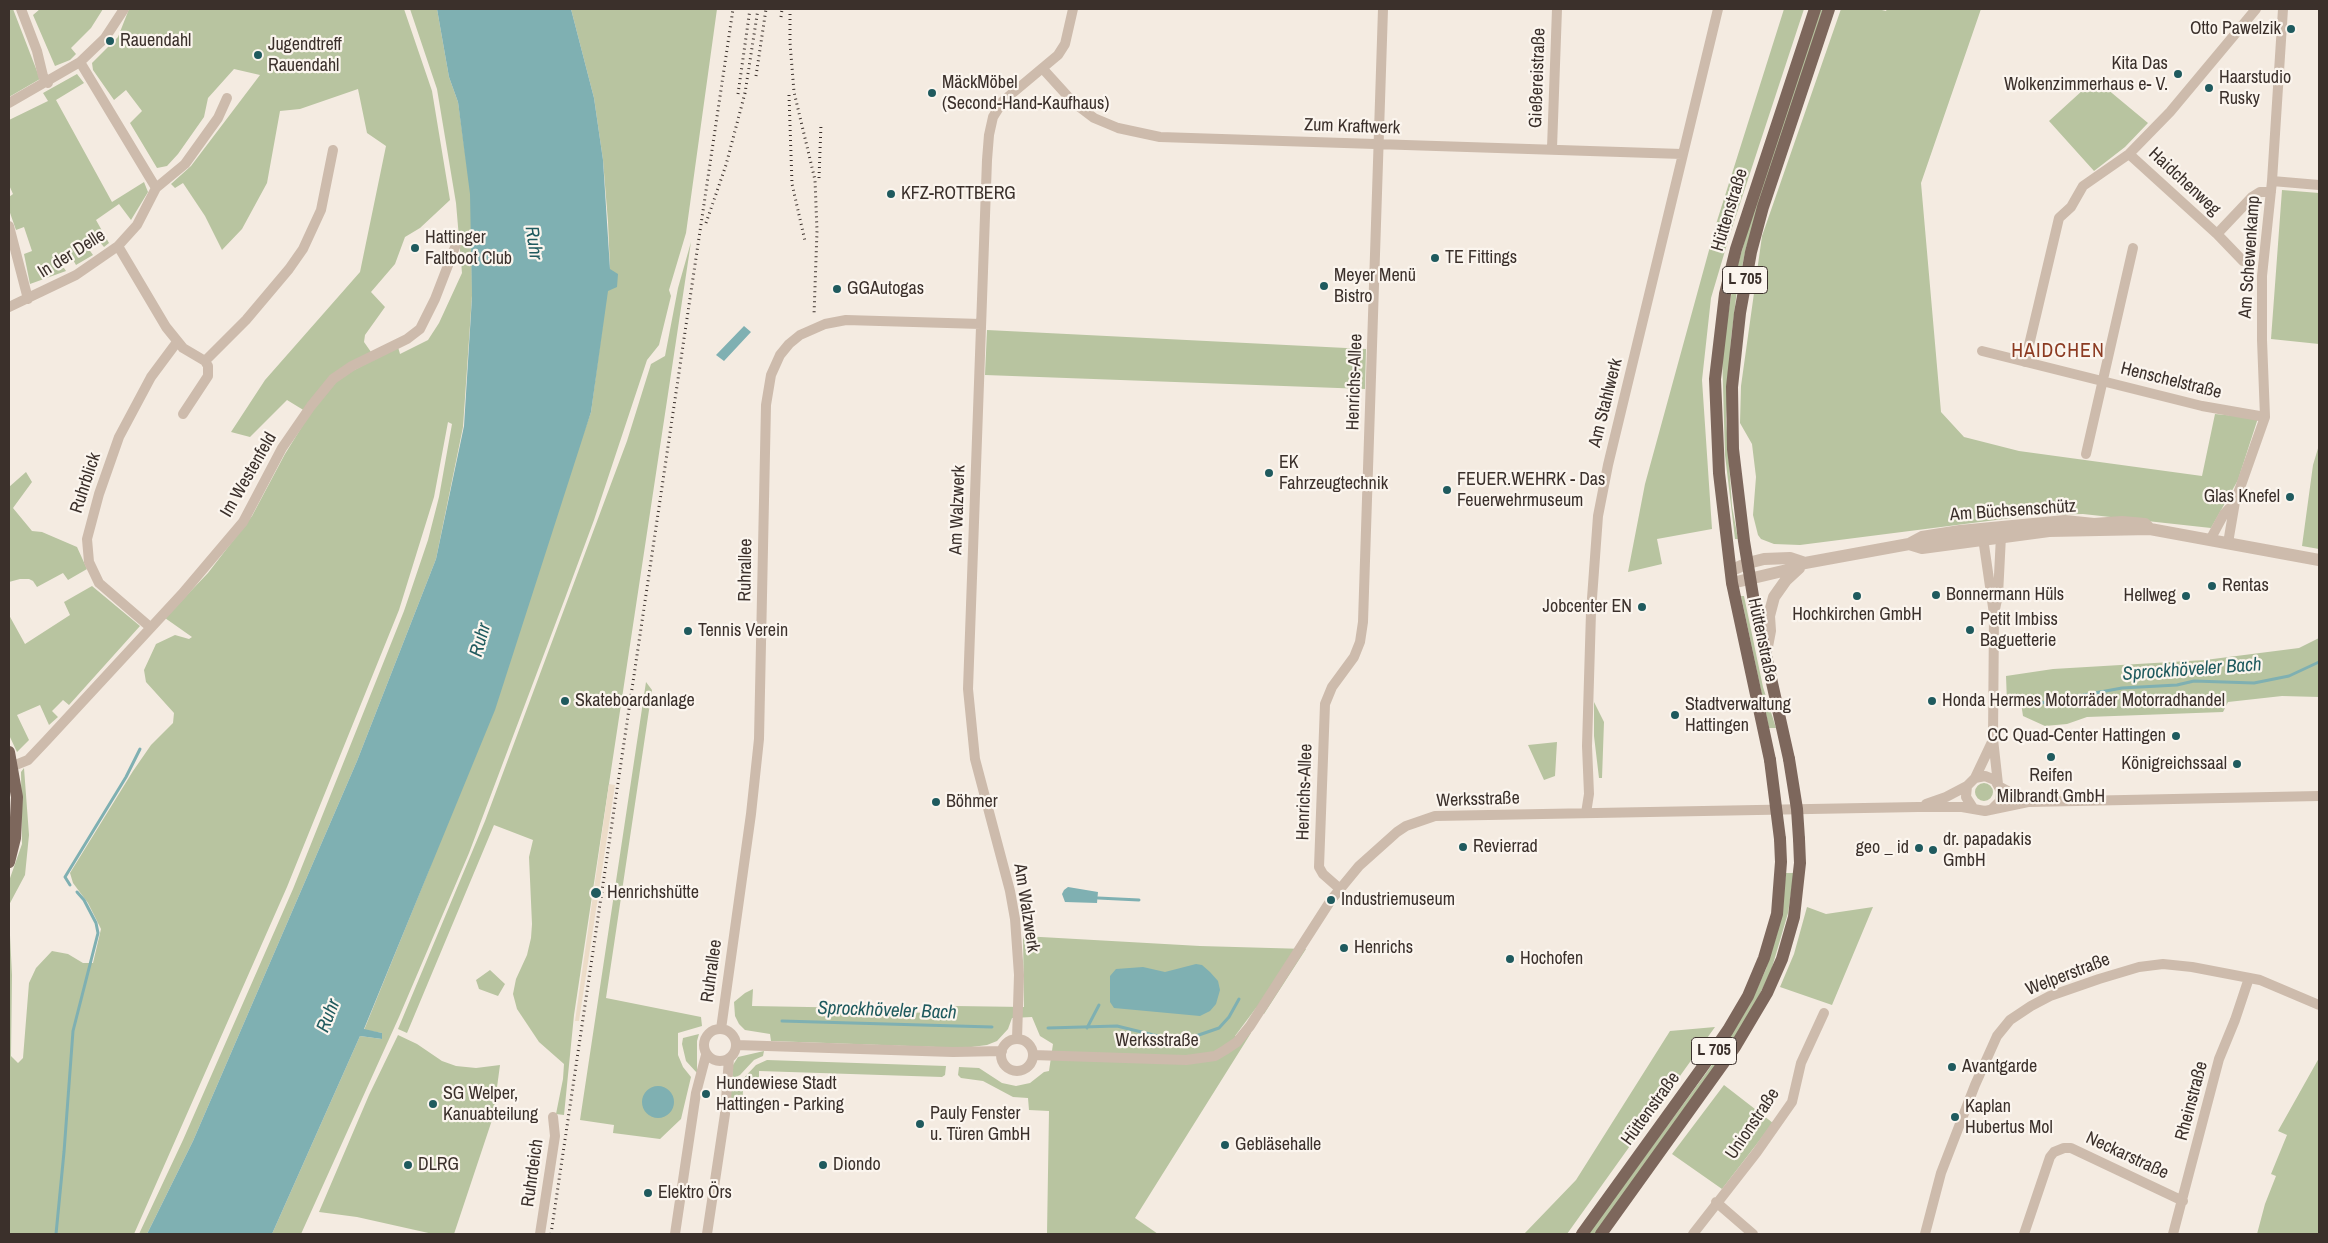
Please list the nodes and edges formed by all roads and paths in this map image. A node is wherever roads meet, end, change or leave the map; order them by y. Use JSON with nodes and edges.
{"nodes":[{"id":1,"x":21,"y":9,"type":"edge"},
{"id":2,"x":124,"y":9,"type":"edge"},
{"id":3,"x":1073,"y":9,"type":"edge"},
{"id":4,"x":1383,"y":9,"type":"edge"},
{"id":5,"x":1557,"y":9,"type":"edge"},
{"id":6,"x":1718,"y":9,"type":"edge"},
{"id":7,"x":1815,"y":9,"type":"edge"},
{"id":8,"x":1829,"y":9,"type":"edge"},
{"id":9,"x":2256,"y":9,"type":"edge"},
{"id":10,"x":2283,"y":9,"type":"edge"},
{"id":11,"x":80,"y":62,"type":"junction"},
{"id":12,"x":1043,"y":69,"type":"junction"},
{"id":13,"x":48,"y":83,"type":"junction"},
{"id":14,"x":227,"y":98,"type":"dead end"},
{"id":15,"x":9,"y":103,"type":"edge"},
{"id":16,"x":1379,"y":144,"type":"junction"},
{"id":17,"x":1552,"y":148,"type":"junction"},
{"id":18,"x":333,"y":150,"type":"dead end"},
{"id":19,"x":1682,"y":154,"type":"junction"},
{"id":20,"x":2129,"y":154,"type":"junction"},
{"id":21,"x":2319,"y":185,"type":"edge"},
{"id":22,"x":2272,"y":187,"type":"junction"},
{"id":23,"x":156,"y":188,"type":"junction"},
{"id":24,"x":9,"y":226,"type":"edge"},
{"id":25,"x":2216,"y":234,"type":"junction"},
{"id":26,"x":457,"y":242,"type":"dead end"},
{"id":27,"x":118,"y":246,"type":"junction"},
{"id":28,"x":2134,"y":248,"type":"dead end"},
{"id":29,"x":2243,"y":261,"type":"dead end"},
{"id":30,"x":28,"y":299,"type":"junction"},
{"id":31,"x":9,"y":307,"type":"edge"},
{"id":32,"x":981,"y":324,"type":"junction"},
{"id":33,"x":177,"y":342,"type":"junction"},
{"id":34,"x":1982,"y":351,"type":"dead end"},
{"id":35,"x":205,"y":361,"type":"junction"},
{"id":36,"x":2025,"y":362,"type":"junction"},
{"id":37,"x":2102,"y":381,"type":"junction"},
{"id":38,"x":182,"y":414,"type":"dead end"},
{"id":39,"x":2265,"y":417,"type":"junction"},
{"id":40,"x":2086,"y":454,"type":"dead end"},
{"id":41,"x":2234,"y":502,"type":"junction"},
{"id":42,"x":2150,"y":529,"type":"junction"},
{"id":43,"x":1986,"y":533,"type":"junction"},
{"id":44,"x":2001,"y":536,"type":"junction"},
{"id":45,"x":2210,"y":540,"type":"junction"},
{"id":46,"x":2228,"y":543,"type":"junction"},
{"id":47,"x":2319,"y":560,"type":"edge"},
{"id":48,"x":1748,"y":563,"type":"junction"},
{"id":49,"x":1805,"y":563,"type":"junction"},
{"id":50,"x":1732,"y":576,"type":"junction"},
{"id":51,"x":1750,"y":578,"type":"junction"},
{"id":52,"x":1994,"y":614,"type":"junction"},
{"id":53,"x":150,"y":627,"type":"junction"},
{"id":54,"x":1766,"y":652,"type":"junction"},
{"id":55,"x":1993,"y":739,"type":"junction"},
{"id":56,"x":9,"y":752,"type":"edge"},
{"id":57,"x":13,"y":766,"type":"junction"},
{"id":58,"x":1974,"y":778,"type":"junction"},
{"id":59,"x":1967,"y":786,"type":"junction"},
{"id":60,"x":1999,"y":786,"type":"junction"},
{"id":61,"x":2319,"y":796,"type":"edge"},
{"id":62,"x":13,"y":798,"type":"edge"},
{"id":63,"x":2028,"y":802,"type":"junction"},
{"id":64,"x":1918,"y":807,"type":"junction"},
{"id":65,"x":1973,"y":808,"type":"junction"},
{"id":66,"x":1992,"y":809,"type":"junction"},
{"id":67,"x":1586,"y":813,"type":"junction"},
{"id":68,"x":9,"y":862,"type":"edge"},
{"id":69,"x":1340,"y":888,"type":"junction"},
{"id":70,"x":2249,"y":978,"type":"junction"},
{"id":71,"x":2319,"y":1005,"type":"edge"},
{"id":72,"x":1824,"y":1014,"type":"dead end"},
{"id":73,"x":721,"y":1028,"type":"junction"},
{"id":74,"x":1017,"y":1039,"type":"junction"},
{"id":75,"x":736,"y":1045,"type":"junction"},
{"id":76,"x":1002,"y":1051,"type":"junction"},
{"id":77,"x":706,"y":1054,"type":"junction"},
{"id":78,"x":1033,"y":1055,"type":"junction"},
{"id":79,"x":729,"y":1058,"type":"junction"},
{"id":80,"x":553,"y":1117,"type":"dead end"},
{"id":81,"x":2183,"y":1201,"type":"junction"},
{"id":82,"x":1716,"y":1202,"type":"junction"},
{"id":83,"x":540,"y":1234,"type":"edge"},
{"id":84,"x":675,"y":1234,"type":"edge"},
{"id":85,"x":707,"y":1234,"type":"edge"},
{"id":86,"x":1582,"y":1234,"type":"edge"},
{"id":87,"x":1601,"y":1234,"type":"edge"},
{"id":88,"x":1693,"y":1234,"type":"edge"},
{"id":89,"x":1753,"y":1234,"type":"edge"},
{"id":90,"x":1925,"y":1234,"type":"edge"},
{"id":91,"x":2024,"y":1234,"type":"edge"},
{"id":92,"x":2173,"y":1234,"type":"edge"}],
"edges":[{"from":1,"to":13,"type":"street"},
{"from":2,"to":11,"type":"street"},
{"from":3,"to":12,"type":"street","name":"Am Walzwerk"},
{"from":4,"to":16,"type":"street","name":"Henrichs-Allee"},
{"from":5,"to":17,"type":"street","name":"Gießereistraße"},
{"from":6,"to":19,"type":"street","name":"Am Stahlwerk"},
{"from":7,"to":50,"type":"main road","name":"Hüttenstraße","number":"L 705"},
{"from":8,"to":48,"type":"main road","name":"Hüttenstraße","number":"L 705"},
{"from":9,"to":20,"type":"street"},
{"from":10,"to":22,"type":"street","name":"Am Schewenkamp"},
{"from":11,"to":13,"type":"street"},
{"from":11,"to":23,"type":"street"},
{"from":12,"to":16,"type":"street","name":"Zum Kraftwerk"},
{"from":12,"to":32,"type":"street","name":"Am Walzwerk"},
{"from":13,"to":15,"type":"street"},
{"from":14,"to":23,"type":"street","name":"In der Delle"},
{"from":16,"to":17,"type":"street","name":"Zum Kraftwerk"},
{"from":16,"to":69,"type":"street","name":"Henrichs-Allee"},
{"from":17,"to":19,"type":"street","name":"Zum Kraftwerk"},
{"from":18,"to":35,"type":"street"},
{"from":19,"to":67,"type":"street","name":"Am Stahlwerk"},
{"from":20,"to":25,"type":"street","name":"Haidchenweg"},
{"from":20,"to":36,"type":"street"},
{"from":21,"to":22,"type":"street"},
{"from":22,"to":25,"type":"street","name":"Haidchenweg"},
{"from":22,"to":39,"type":"street","name":"Am Schewenkamp"},
{"from":23,"to":27,"type":"street","name":"In der Delle"},
{"from":24,"to":30,"type":"street"},
{"from":25,"to":29,"type":"street","name":"Haidchenweg"},
{"from":26,"to":53,"type":"street","name":"Im Westenfeld"},
{"from":27,"to":30,"type":"street","name":"In der Delle"},
{"from":27,"to":33,"type":"street"},
{"from":28,"to":37,"type":"street"},
{"from":30,"to":31,"type":"street","name":"In der Delle"},
{"from":32,"to":73,"type":"street","name":"Ruhrallee"},
{"from":32,"to":74,"type":"street","name":"Am Walzwerk"},
{"from":33,"to":35,"type":"street"},
{"from":33,"to":53,"type":"street","name":"Ruhrblick"},
{"from":34,"to":36,"type":"street","name":"Henschelstraße"},
{"from":35,"to":38,"type":"street"},
{"from":36,"to":37,"type":"street","name":"Henschelstraße"},
{"from":37,"to":39,"type":"street","name":"Henschelstraße"},
{"from":37,"to":40,"type":"street"},
{"from":39,"to":41,"type":"street","name":"Am Schewenkamp"},
{"from":41,"to":45,"type":"street","name":"Am Schewenkamp"},
{"from":41,"to":46,"type":"street","name":"Am Schewenkamp"},
{"from":42,"to":43,"type":"street","name":"Am Büchsenschütz"},
{"from":42,"to":44,"type":"street","name":"Am Büchsenschütz"},
{"from":42,"to":45,"type":"street","name":"Am Büchsenschütz"},
{"from":43,"to":44,"type":"street","name":"Am Büchsenschütz"},
{"from":43,"to":49,"type":"street","name":"Am Büchsenschütz"},
{"from":43,"to":52,"type":"street","name":"Werksstraße"},
{"from":44,"to":52,"type":"street","name":"Werksstraße"},
{"from":45,"to":46,"type":"street","name":"Am Büchsenschütz"},
{"from":46,"to":47,"type":"street","name":"Am Büchsenschütz"},
{"from":48,"to":49,"type":"street","name":"Am Büchsenschütz"},
{"from":48,"to":50,"type":"street","name":"Am Büchsenschütz"},
{"from":48,"to":51,"type":"main road","name":"Hüttenstraße","number":"L 705"},
{"from":49,"to":51,"type":"street","name":"Am Büchsenschütz"},
{"from":49,"to":54,"type":"street"},
{"from":50,"to":51,"type":"street","name":"Am Büchsenschütz"},
{"from":50,"to":86,"type":"main road","name":"Hüttenstraße","number":"L 705","bridge":true},
{"from":51,"to":54,"type":"main road","name":"Hüttenstraße","number":"L 705"},
{"from":52,"to":55,"type":"street","name":"Werksstraße"},
{"from":53,"to":57,"type":"street","name":"Im Westenfeld"},
{"from":54,"to":87,"type":"main road","name":"Hüttenstraße","number":"L 705","bridge":true},
{"from":55,"to":58,"type":"street","name":"Werksstraße"},
{"from":55,"to":60,"type":"street","name":"Werksstraße"},
{"from":56,"to":57,"type":"main road"},
{"from":57,"to":62,"type":"main road"},
{"from":58,"to":59,"type":"street","name":"Werksstraße"},
{"from":58,"to":60,"type":"street","name":"Werksstraße"},
{"from":59,"to":64,"type":"street","name":"Werksstraße"},
{"from":59,"to":65,"type":"street"},
{"from":60,"to":63,"type":"street","name":"Werksstraße"},
{"from":60,"to":66,"type":"street","name":"Werksstraße"},
{"from":61,"to":63,"type":"street","name":"Werksstraße"},
{"from":62,"to":68,"type":"main road"},
{"from":63,"to":66,"type":"street","name":"Werksstraße"},
{"from":64,"to":65,"type":"street","name":"Werksstraße"},
{"from":64,"to":67,"type":"street","name":"Werksstraße"},
{"from":65,"to":66,"type":"street","name":"Werksstraße"},
{"from":67,"to":69,"type":"street","name":"Werksstraße"},
{"from":69,"to":78,"type":"street","name":"Werksstraße"},
{"from":70,"to":71,"type":"street"},
{"from":70,"to":81,"type":"street","name":"Rheinstraße"},
{"from":70,"to":90,"type":"street","name":"Welperstraße"},
{"from":72,"to":82,"type":"street","name":"Unionstraße"},
{"from":73,"to":75,"type":"street","name":"Ruhrallee"},
{"from":73,"to":77,"type":"street","name":"Ruhrallee"},
{"from":74,"to":76,"type":"street"},
{"from":74,"to":78,"type":"street"},
{"from":75,"to":76,"type":"street"},
{"from":75,"to":79,"type":"street"},
{"from":76,"to":78,"type":"street"},
{"from":77,"to":79,"type":"street"},
{"from":77,"to":84,"type":"street","name":"Ruhrallee"},
{"from":79,"to":85,"type":"street"},
{"from":80,"to":83,"type":"street","name":"Ruhrdeich"},
{"from":81,"to":91,"type":"street","name":"Neckarstraße"},
{"from":81,"to":92,"type":"street","name":"Rheinstraße"},
{"from":82,"to":88,"type":"street","name":"Unionstraße"},
{"from":82,"to":89,"type":"street"}]}
